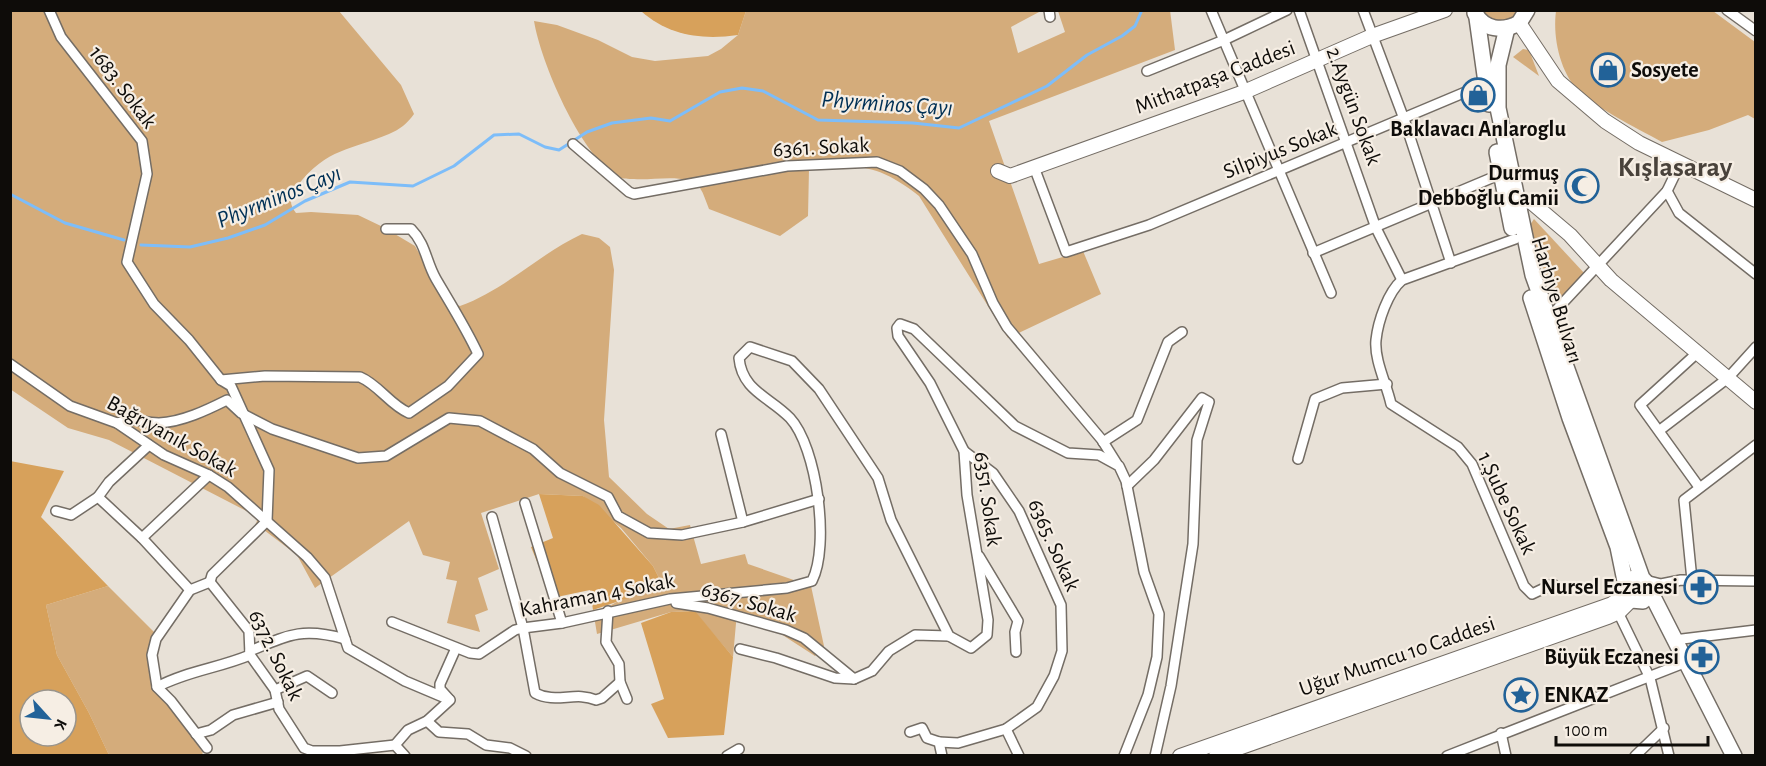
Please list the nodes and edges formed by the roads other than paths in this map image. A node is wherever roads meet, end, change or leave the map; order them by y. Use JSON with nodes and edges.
{"nodes":[{"id":1,"x":49,"y":10,"type":"edge"},
{"id":2,"x":1211,"y":10,"type":"edge"},
{"id":3,"x":1287,"y":10,"type":"edge"},
{"id":4,"x":1299,"y":10,"type":"edge"},
{"id":5,"x":1363,"y":10,"type":"edge"},
{"id":6,"x":1445,"y":10,"type":"edge"},
{"id":7,"x":1727,"y":10,"type":"edge"},
{"id":8,"x":1475,"y":14,"type":"edge"},
{"id":9,"x":1522,"y":17,"type":"edge"},
{"id":10,"x":1755,"y":31,"type":"edge"},
{"id":11,"x":1372,"y":36,"type":"junction"},
{"id":12,"x":1224,"y":40,"type":"junction"},
{"id":13,"x":1317,"y":60,"type":"junction"},
{"id":14,"x":1147,"y":71,"type":"dead end"},
{"id":15,"x":1487,"y":83,"type":"junction"},
{"id":16,"x":1244,"y":92,"type":"junction"},
{"id":17,"x":1404,"y":119,"type":"junction"},
{"id":18,"x":573,"y":144,"type":"dead end"},
{"id":19,"x":1347,"y":144,"type":"junction"},
{"id":20,"x":1680,"y":164,"type":"junction"},
{"id":21,"x":1034,"y":167,"type":"junction"},
{"id":22,"x":1278,"y":170,"type":"junction"},
{"id":23,"x":998,"y":171,"type":"dead end"},
{"id":24,"x":1500,"y":174,"type":"junction"},
{"id":25,"x":1667,"y":191,"type":"junction"},
{"id":26,"x":1755,"y":200,"type":"edge"},
{"id":27,"x":1511,"y":201,"type":"junction"},
{"id":28,"x":1430,"y":205,"type":"junction"},
{"id":29,"x":1376,"y":228,"type":"junction"},
{"id":30,"x":386,"y":229,"type":"dead end"},
{"id":31,"x":1515,"y":239,"type":"junction"},
{"id":32,"x":1313,"y":253,"type":"junction"},
{"id":33,"x":1451,"y":263,"type":"junction"},
{"id":34,"x":1599,"y":266,"type":"junction"},
{"id":35,"x":1755,"y":274,"type":"edge"},
{"id":36,"x":1402,"y":280,"type":"junction"},
{"id":37,"x":1331,"y":293,"type":"dead end"},
{"id":38,"x":1544,"y":322,"type":"junction"},
{"id":39,"x":1182,"y":332,"type":"dead end"},
{"id":40,"x":1755,"y":346,"type":"edge"},
{"id":41,"x":1696,"y":354,"type":"junction"},
{"id":42,"x":10,"y":364,"type":"edge"},
{"id":43,"x":1728,"y":378,"type":"junction"},
{"id":44,"x":221,"y":380,"type":"junction"},
{"id":45,"x":1387,"y":384,"type":"junction"},
{"id":46,"x":1755,"y":402,"type":"edge"},
{"id":47,"x":241,"y":412,"type":"junction"},
{"id":48,"x":117,"y":423,"type":"junction"},
{"id":49,"x":1660,"y":430,"type":"junction"},
{"id":50,"x":721,"y":434,"type":"dead end"},
{"id":51,"x":1103,"y":441,"type":"junction"},
{"id":52,"x":148,"y":445,"type":"junction"},
{"id":53,"x":1755,"y":445,"type":"edge"},
{"id":54,"x":964,"y":451,"type":"junction"},
{"id":55,"x":1298,"y":459,"type":"dead end"},
{"id":56,"x":1119,"y":466,"type":"junction"},
{"id":57,"x":210,"y":475,"type":"junction"},
{"id":58,"x":1127,"y":486,"type":"junction"},
{"id":59,"x":1699,"y":487,"type":"junction"},
{"id":60,"x":98,"y":497,"type":"junction"},
{"id":61,"x":819,"y":499,"type":"junction"},
{"id":62,"x":525,"y":503,"type":"dead end"},
{"id":63,"x":56,"y":511,"type":"dead end"},
{"id":64,"x":492,"y":517,"type":"dead end"},
{"id":65,"x":267,"y":521,"type":"junction"},
{"id":66,"x":743,"y":522,"type":"junction"},
{"id":67,"x":142,"y":538,"type":"junction"},
{"id":68,"x":975,"y":549,"type":"junction"},
{"id":69,"x":1692,"y":580,"type":"junction"},
{"id":70,"x":812,"y":581,"type":"joint"},
{"id":71,"x":1755,"y":581,"type":"edge"},
{"id":72,"x":210,"y":582,"type":"junction"},
{"id":73,"x":1646,"y":583,"type":"junction"},
{"id":74,"x":1553,"y":584,"type":"dead end"},
{"id":75,"x":190,"y":590,"type":"junction"},
{"id":76,"x":1628,"y":594,"type":"junction"},
{"id":77,"x":652,"y":602,"type":"junction"},
{"id":78,"x":1616,"y":608,"type":"junction"},
{"id":79,"x":608,"y":611,"type":"junction"},
{"id":80,"x":392,"y":622,"type":"dead end"},
{"id":81,"x":562,"y":622,"type":"junction"},
{"id":82,"x":523,"y":628,"type":"junction"},
{"id":83,"x":1755,"y":630,"type":"edge"},
{"id":84,"x":949,"y":636,"type":"junction"},
{"id":85,"x":345,"y":639,"type":"junction"},
{"id":86,"x":1674,"y":640,"type":"junction"},
{"id":87,"x":456,"y":648,"type":"junction"},
{"id":88,"x":740,"y":649,"type":"dead end"},
{"id":89,"x":1016,"y":652,"type":"dead end"},
{"id":90,"x":250,"y":653,"type":"junction"},
{"id":91,"x":1684,"y":663,"type":"junction"},
{"id":92,"x":1650,"y":678,"type":"junction"},
{"id":93,"x":854,"y":679,"type":"junction"},
{"id":94,"x":620,"y":682,"type":"junction"},
{"id":95,"x":157,"y":687,"type":"junction"},
{"id":96,"x":275,"y":690,"type":"junction"},
{"id":97,"x":332,"y":693,"type":"dead end"},
{"id":98,"x":627,"y":699,"type":"dead end"},
{"id":99,"x":450,"y":700,"type":"junction"},
{"id":100,"x":278,"y":702,"type":"junction"},
{"id":101,"x":427,"y":721,"type":"junction"},
{"id":102,"x":1664,"y":728,"type":"junction"},
{"id":103,"x":1006,"y":729,"type":"junction"},
{"id":104,"x":910,"y":732,"type":"dead end"},
{"id":105,"x":196,"y":734,"type":"junction"},
{"id":106,"x":1501,"y":734,"type":"junction"},
{"id":107,"x":939,"y":742,"type":"junction"},
{"id":108,"x":395,"y":745,"type":"junction"},
{"id":109,"x":1242,"y":745,"type":"edge"},
{"id":110,"x":207,"y":748,"type":"dead end"},
{"id":111,"x":739,"y":749,"type":"dead end"},
{"id":112,"x":405,"y":756,"type":"edge"},
{"id":113,"x":526,"y":756,"type":"edge"},
{"id":114,"x":728,"y":756,"type":"edge"},
{"id":115,"x":942,"y":756,"type":"edge"},
{"id":116,"x":1019,"y":756,"type":"edge"},
{"id":117,"x":1124,"y":756,"type":"edge"},
{"id":118,"x":1155,"y":756,"type":"edge"},
{"id":119,"x":1180,"y":756,"type":"edge"},
{"id":120,"x":1216,"y":756,"type":"edge"},
{"id":121,"x":1447,"y":756,"type":"edge"},
{"id":122,"x":1506,"y":756,"type":"edge"},
{"id":123,"x":1635,"y":756,"type":"edge"},
{"id":124,"x":1669,"y":756,"type":"edge"},
{"id":125,"x":1734,"y":756,"type":"edge"}],
"edges":[{"from":1,"to":44,"type":"street","name":"1683. Sokak"},
{"from":2,"to":12,"type":"street"},
{"from":3,"to":12,"type":"street"},
{"from":4,"to":13,"type":"street","name":"2.Aygün Sokak"},
{"from":5,"to":11,"type":"street"},
{"from":6,"to":11,"type":"street","name":"Mithatpaşa Caddesi"},
{"from":7,"to":10,"type":"street"},
{"from":8,"to":9,"type":"main road","name":"Harbiye Bulvarı"},
{"from":8,"to":15,"type":"main road","name":"Harbiye Bulvarı"},
{"from":9,"to":20,"type":"street"},
{"from":9,"to":27,"type":"main road","name":"Harbiye Bulvarı"},
{"from":11,"to":13,"type":"street","name":"Mithatpaşa Caddesi"},
{"from":11,"to":17,"type":"street"},
{"from":12,"to":14,"type":"street"},
{"from":12,"to":16,"type":"street"},
{"from":13,"to":16,"type":"street","name":"Mithatpaşa Caddesi"},
{"from":13,"to":19,"type":"street","name":"2.Aygün Sokak"},
{"from":15,"to":17,"type":"street","name":"Silpiyus Sokak"},
{"from":15,"to":24,"type":"main road","name":"Harbiye Bulvarı"},
{"from":16,"to":21,"type":"street","name":"Mithatpaşa Caddesi"},
{"from":16,"to":22,"type":"street"},
{"from":17,"to":19,"type":"street","name":"Silpiyus Sokak"},
{"from":17,"to":28,"type":"street"},
{"from":18,"to":51,"type":"street","name":"6361. Sokak"},
{"from":19,"to":22,"type":"street","name":"Silpiyus Sokak"},
{"from":19,"to":29,"type":"street","name":"2.Aygün Sokak"},
{"from":20,"to":25,"type":"street"},
{"from":20,"to":26,"type":"street"},
{"from":21,"to":22,"type":"street","name":"Silpiyus Sokak"},
{"from":21,"to":23,"type":"street","name":"Mithatpaşa Caddesi"},
{"from":22,"to":32,"type":"street"},
{"from":24,"to":27,"type":"main road","name":"Harbiye Bulvarı"},
{"from":24,"to":28,"type":"street"},
{"from":25,"to":34,"type":"street"},
{"from":25,"to":35,"type":"street"},
{"from":27,"to":31,"type":"main road","name":"Harbiye Bulvarı"},
{"from":27,"to":34,"type":"street"},
{"from":27,"to":38,"type":"main road","name":"Harbiye Bulvarı"},
{"from":28,"to":29,"type":"street"},
{"from":28,"to":33,"type":"street"},
{"from":29,"to":32,"type":"street"},
{"from":29,"to":36,"type":"street","name":"2.Aygün Sokak"},
{"from":30,"to":44,"type":"street"},
{"from":31,"to":33,"type":"street"},
{"from":31,"to":38,"type":"main road","name":"Harbiye Bulvarı"},
{"from":32,"to":37,"type":"street"},
{"from":33,"to":36,"type":"street"},
{"from":34,"to":38,"type":"street"},
{"from":34,"to":41,"type":"street"},
{"from":36,"to":45,"type":"street","name":"1.Şube Sokak"},
{"from":38,"to":73,"type":"main road","name":"Harbiye Bulvarı"},
{"from":38,"to":76,"type":"main road","name":"Harbiye Bulvarı"},
{"from":39,"to":51,"type":"street"},
{"from":40,"to":43,"type":"street"},
{"from":41,"to":43,"type":"street"},
{"from":41,"to":49,"type":"street"},
{"from":42,"to":48,"type":"street","name":"Bağrıyanık Sokak"},
{"from":43,"to":46,"type":"street"},
{"from":43,"to":49,"type":"street"},
{"from":44,"to":47,"type":"street"},
{"from":45,"to":55,"type":"street"},
{"from":45,"to":74,"type":"street","name":"1.Şube Sokak"},
{"from":47,"to":48,"type":"street"},
{"from":47,"to":65,"type":"street"},
{"from":47,"to":66,"type":"street"},
{"from":48,"to":52,"type":"street","name":"Bağrıyanık Sokak"},
{"from":49,"to":59,"type":"street"},
{"from":50,"to":66,"type":"street"},
{"from":51,"to":56,"type":"street","name":"6361. Sokak"},
{"from":52,"to":57,"type":"street","name":"Bağrıyanık Sokak"},
{"from":52,"to":60,"type":"street"},
{"from":53,"to":59,"type":"street"},
{"from":54,"to":56,"type":"street","name":"6351. Sokak"},
{"from":54,"to":68,"type":"street","name":"6351. Sokak"},
{"from":54,"to":103,"type":"street","name":"6365. Sokak"},
{"from":56,"to":58,"type":"street"},
{"from":57,"to":65,"type":"street","name":"Bağrıyanık Sokak"},
{"from":57,"to":67,"type":"street"},
{"from":58,"to":117,"type":"street"},
{"from":58,"to":118,"type":"street"},
{"from":59,"to":69,"type":"street"},
{"from":60,"to":63,"type":"street"},
{"from":60,"to":67,"type":"street"},
{"from":61,"to":66,"type":"street"},
{"from":61,"to":70,"type":"street","name":"6367. Sokak"},
{"from":61,"to":84,"type":"street"},
{"from":62,"to":81,"type":"street"},
{"from":64,"to":82,"type":"street"},
{"from":65,"to":72,"type":"street"},
{"from":65,"to":85,"type":"street","name":"Bağrıyanık Sokak"},
{"from":67,"to":75,"type":"street"},
{"from":68,"to":84,"type":"street","name":"6351. Sokak"},
{"from":68,"to":89,"type":"street"},
{"from":69,"to":71,"type":"street"},
{"from":69,"to":73,"type":"street"},
{"from":70,"to":77,"type":"street","name":"Kahraman 4 Sokak"},
{"from":72,"to":75,"type":"street"},
{"from":72,"to":90,"type":"street","name":"6372. Sokak"},
{"from":73,"to":76,"type":"main road","name":"Uğur Mumcu 10 Caddesi"},
{"from":73,"to":76,"type":"main road","name":"Uğur Mumcu 10 Caddesi"},
{"from":73,"to":86,"type":"main road","name":"Harbiye Bulvarı"},
{"from":75,"to":95,"type":"street"},
{"from":76,"to":78,"type":"street","name":"Uğur Mumcu 10 Caddesi"},
{"from":77,"to":79,"type":"street","name":"Kahraman 4 Sokak"},
{"from":77,"to":93,"type":"street","name":"6367. Sokak"},
{"from":78,"to":92,"type":"street"},
{"from":78,"to":109,"type":"street","name":"Uğur Mumcu 10 Caddesi"},
{"from":79,"to":81,"type":"street","name":"Kahraman 4 Sokak"},
{"from":79,"to":94,"type":"street"},
{"from":80,"to":87,"type":"street","name":"Kahraman 4 Sokak"},
{"from":81,"to":82,"type":"street","name":"Kahraman 4 Sokak"},
{"from":82,"to":87,"type":"street","name":"Kahraman 4 Sokak"},
{"from":82,"to":94,"type":"street"},
{"from":83,"to":86,"type":"street"},
{"from":84,"to":93,"type":"street"},
{"from":85,"to":90,"type":"street"},
{"from":85,"to":99,"type":"street","name":"Bağrıyanık Sokak"},
{"from":86,"to":91,"type":"main road","name":"Harbiye Bulvarı"},
{"from":87,"to":99,"type":"street"},
{"from":88,"to":93,"type":"street"},
{"from":90,"to":95,"type":"street"},
{"from":90,"to":96,"type":"street","name":"6372. Sokak"},
{"from":91,"to":92,"type":"street"},
{"from":91,"to":125,"type":"main road","name":"Harbiye Bulvarı"},
{"from":92,"to":102,"type":"street"},
{"from":92,"to":106,"type":"street"},
{"from":94,"to":98,"type":"street"},
{"from":95,"to":105,"type":"street"},
{"from":96,"to":97,"type":"street"},
{"from":96,"to":100,"type":"street","name":"6372. Sokak"},
{"from":99,"to":101,"type":"street"},
{"from":100,"to":105,"type":"street"},
{"from":100,"to":108,"type":"street","name":"6372. Sokak"},
{"from":101,"to":108,"type":"street"},
{"from":101,"to":113,"type":"street"},
{"from":102,"to":123,"type":"street"},
{"from":102,"to":124,"type":"street"},
{"from":103,"to":107,"type":"street","name":"6365. Sokak"},
{"from":103,"to":116,"type":"street"},
{"from":104,"to":107,"type":"street"},
{"from":105,"to":110,"type":"street"},
{"from":106,"to":121,"type":"street"},
{"from":106,"to":122,"type":"street"},
{"from":107,"to":115,"type":"street"},
{"from":108,"to":112,"type":"street"},
{"from":109,"to":119,"type":"street","name":"Uğur Mumcu 10 Caddesi"},
{"from":109,"to":120,"type":"street","name":"Uğur Mumcu 10 Caddesi"},
{"from":111,"to":114,"type":"street"}]}
